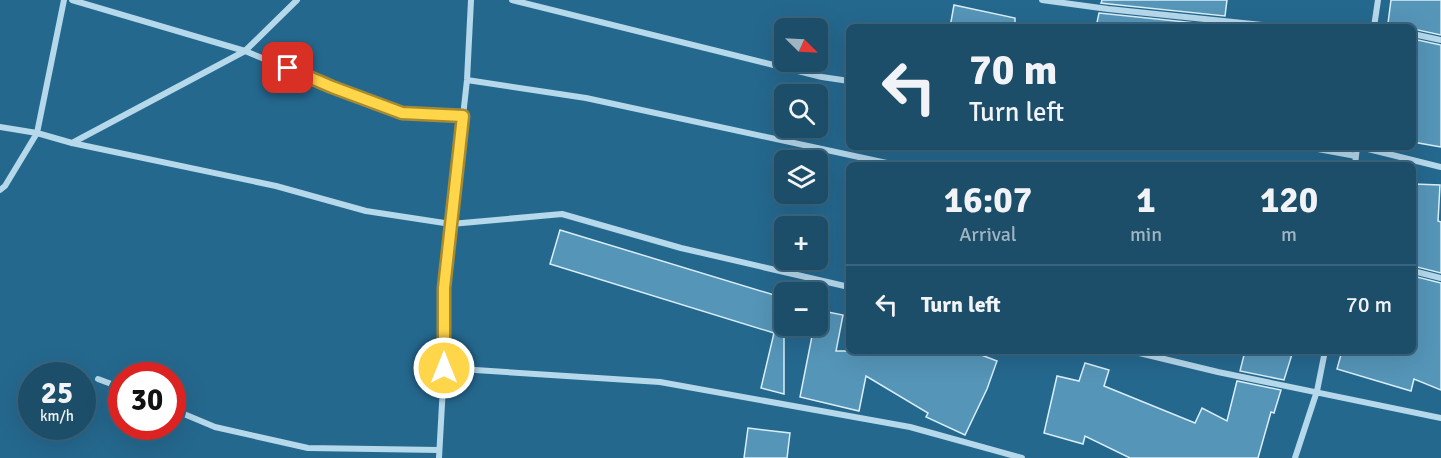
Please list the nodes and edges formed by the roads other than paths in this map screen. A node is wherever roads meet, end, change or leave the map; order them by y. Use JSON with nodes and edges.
{"nodes":[{"id":1,"x":64,"y":0,"type":"edge"},
{"id":2,"x":72,"y":0,"type":"edge"},
{"id":3,"x":297,"y":0,"type":"edge"},
{"id":4,"x":471,"y":0,"type":"edge"},
{"id":5,"x":512,"y":0,"type":"edge"},
{"id":6,"x":1042,"y":0,"type":"edge"},
{"id":7,"x":1378,"y":0,"type":"edge"},
{"id":8,"x":1254,"y":24,"type":"edge"},
{"id":9,"x":1375,"y":24,"type":"edge"},
{"id":10,"x":1416,"y":35,"type":"edge"},
{"id":11,"x":1441,"y":40,"type":"edge"},
{"id":12,"x":245,"y":51,"type":"junction"},
{"id":13,"x":467,"y":80,"type":"junction"},
{"id":14,"x":846,"y":81,"type":"edge"},
{"id":15,"x":463,"y":116,"type":"junction"},
{"id":16,"x":0,"y":127,"type":"edge"},
{"id":17,"x":37,"y":133,"type":"junction"},
{"id":18,"x":72,"y":143,"type":"junction"},
{"id":19,"x":1323,"y":150,"type":"edge"},
{"id":20,"x":1358,"y":150,"type":"edge"},
{"id":21,"x":1371,"y":150,"type":"edge"},
{"id":22,"x":1356,"y":156,"type":"junction"},
{"id":23,"x":882,"y":162,"type":"edge"},
{"id":24,"x":1355,"y":162,"type":"edge"},
{"id":25,"x":1441,"y":167,"type":"edge"},
{"id":26,"x":0,"y":190,"type":"edge"},
{"id":27,"x":451,"y":224,"type":"junction"},
{"id":28,"x":1416,"y":272,"type":"edge"},
{"id":29,"x":1441,"y":278,"type":"edge"},
{"id":30,"x":846,"y":286,"type":"edge"},
{"id":31,"x":1143,"y":354,"type":"edge"},
{"id":32,"x":1324,"y":354,"type":"edge"},
{"id":33,"x":444,"y":368,"type":"junction"},
{"id":34,"x":98,"y":379,"type":"dead end"},
{"id":35,"x":108,"y":383,"type":"edge"},
{"id":36,"x":1317,"y":391,"type":"junction"},
{"id":37,"x":186,"y":416,"type":"edge"},
{"id":38,"x":1441,"y":418,"type":"edge"},
{"id":39,"x":440,"y":450,"type":"junction"},
{"id":40,"x":439,"y":458,"type":"edge"},
{"id":41,"x":1022,"y":458,"type":"edge"},
{"id":42,"x":1295,"y":458,"type":"edge"}],
"edges":[{"from":1,"to":17,"type":"street"},
{"from":2,"to":12,"type":"street"},
{"from":3,"to":12,"type":"street"},
{"from":4,"to":13,"type":"street"},
{"from":5,"to":14,"type":"street"},
{"from":6,"to":8,"type":"street"},
{"from":7,"to":9,"type":"street"},
{"from":10,"to":11,"type":"street"},
{"from":12,"to":15,"type":"street"},
{"from":12,"to":18,"type":"street"},
{"from":13,"to":15,"type":"street"},
{"from":13,"to":23,"type":"street"},
{"from":15,"to":27,"type":"street"},
{"from":16,"to":17,"type":"street"},
{"from":17,"to":18,"type":"street"},
{"from":17,"to":26,"type":"street"},
{"from":18,"to":27,"type":"street"},
{"from":19,"to":22,"type":"street"},
{"from":20,"to":22,"type":"street"},
{"from":21,"to":25,"type":"street"},
{"from":22,"to":24,"type":"street"},
{"from":27,"to":30,"type":"street"},
{"from":27,"to":33,"type":"street"},
{"from":28,"to":29,"type":"street"},
{"from":31,"to":36,"type":"street"},
{"from":32,"to":36,"type":"street"},
{"from":33,"to":39,"type":"street"},
{"from":33,"to":41,"type":"street"},
{"from":34,"to":35,"type":"street"},
{"from":36,"to":38,"type":"street"},
{"from":36,"to":42,"type":"street"},
{"from":37,"to":39,"type":"street"},
{"from":39,"to":40,"type":"street"}]}
